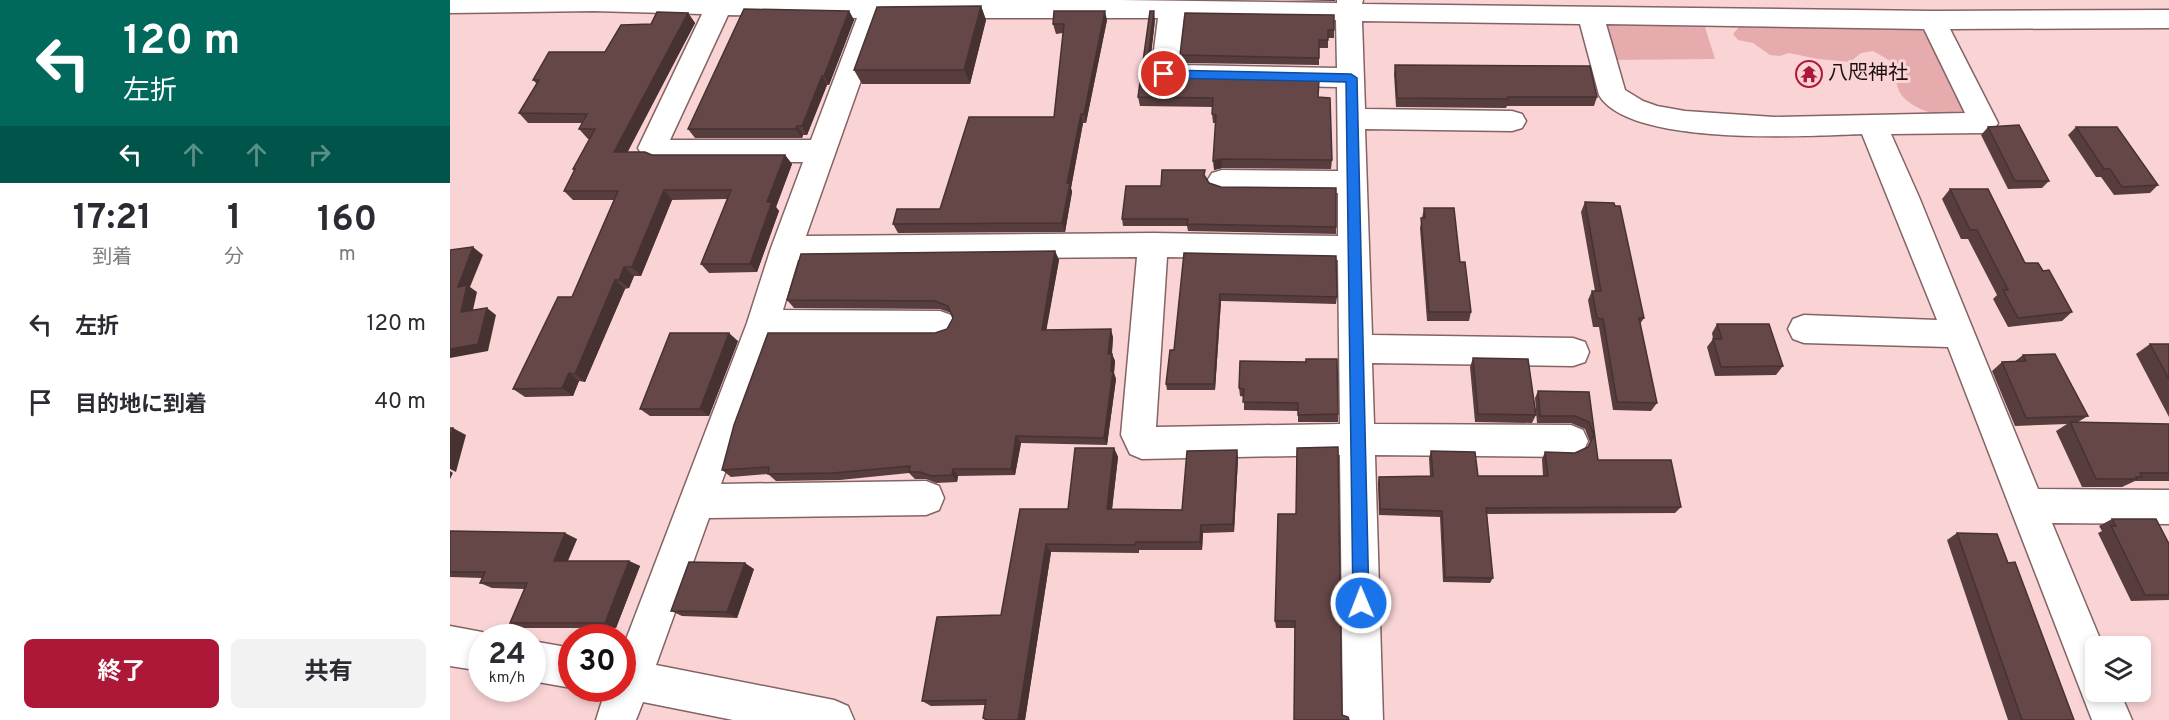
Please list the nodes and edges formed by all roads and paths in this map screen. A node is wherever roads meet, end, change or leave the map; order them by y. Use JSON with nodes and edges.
{"nodes":[{"id":1,"x":594,"y":2,"type":"edge"},
{"id":2,"x":1121,"y":4,"type":"edge"},
{"id":3,"x":450,"y":5,"type":"edge"},
{"id":4,"x":875,"y":5,"type":"edge"},
{"id":5,"x":719,"y":6,"type":"junction"},
{"id":6,"x":1350,"y":6,"type":"edge"},
{"id":7,"x":1172,"y":10,"type":"junction"},
{"id":8,"x":1591,"y":16,"type":"junction"},
{"id":9,"x":2169,"y":19,"type":"edge"},
{"id":10,"x":1933,"y":20,"type":"junction"},
{"id":11,"x":1351,"y":78,"type":"junction"},
{"id":12,"x":1351,"y":119,"type":"junction"},
{"id":13,"x":1512,"y":122,"type":"dead end"},
{"id":14,"x":1872,"y":124,"type":"junction"},
{"id":15,"x":822,"y":151,"type":"junction"},
{"id":16,"x":1222,"y":181,"type":"dead end"},
{"id":17,"x":1353,"y":182,"type":"junction"},
{"id":18,"x":1153,"y":246,"type":"junction"},
{"id":19,"x":786,"y":248,"type":"junction"},
{"id":20,"x":1354,"y":248,"type":"junction"},
{"id":21,"x":763,"y":323,"type":"junction"},
{"id":22,"x":940,"y":325,"type":"dead end"},
{"id":23,"x":1804,"y":329,"type":"dead end"},
{"id":24,"x":1959,"y":334,"type":"junction"},
{"id":25,"x":1356,"y":349,"type":"junction"},
{"id":26,"x":1573,"y":352,"type":"dead end"},
{"id":27,"x":1358,"y":439,"type":"junction"},
{"id":28,"x":1571,"y":441,"type":"dead end"},
{"id":29,"x":926,"y":498,"type":"dead end"},
{"id":30,"x":697,"y":501,"type":"junction"},
{"id":31,"x":2027,"y":506,"type":"junction"},
{"id":32,"x":2169,"y":507,"type":"edge"},
{"id":33,"x":450,"y":646,"type":"edge"},
{"id":34,"x":468,"y":649,"type":"edge"},
{"id":35,"x":2085,"y":651,"type":"edge"},
{"id":36,"x":636,"y":655,"type":"edge"},
{"id":37,"x":636,"y":680,"type":"edge"},
{"id":38,"x":621,"y":702,"type":"edge"},
{"id":39,"x":2104,"y":702,"type":"edge"},
{"id":40,"x":616,"y":720,"type":"edge"},
{"id":41,"x":834,"y":720,"type":"edge"},
{"id":42,"x":1363,"y":720,"type":"edge"},
{"id":43,"x":2112,"y":720,"type":"edge"}],
"edges":[{"from":1,"to":3,"type":"street"},
{"from":1,"to":5,"type":"street"},
{"from":2,"to":4,"type":"street"},
{"from":2,"to":7,"type":"street"},
{"from":4,"to":5,"type":"street"},
{"from":4,"to":15,"type":"street"},
{"from":5,"to":15,"type":"street"},
{"from":6,"to":7,"type":"street"},
{"from":6,"to":8,"type":"street"},
{"from":6,"to":11,"type":"street"},
{"from":7,"to":11,"type":"street"},
{"from":8,"to":10,"type":"street"},
{"from":8,"to":14,"type":"street"},
{"from":9,"to":10,"type":"street"},
{"from":10,"to":14,"type":"street"},
{"from":11,"to":12,"type":"street"},
{"from":12,"to":13,"type":"street"},
{"from":12,"to":17,"type":"street"},
{"from":14,"to":24,"type":"street"},
{"from":15,"to":19,"type":"street"},
{"from":16,"to":17,"type":"street"},
{"from":17,"to":20,"type":"street"},
{"from":18,"to":19,"type":"street"},
{"from":18,"to":20,"type":"street"},
{"from":18,"to":27,"type":"street"},
{"from":19,"to":21,"type":"street"},
{"from":20,"to":25,"type":"street"},
{"from":21,"to":22,"type":"street"},
{"from":21,"to":30,"type":"street"},
{"from":23,"to":24,"type":"street"},
{"from":24,"to":31,"type":"street"},
{"from":25,"to":26,"type":"street"},
{"from":25,"to":27,"type":"street"},
{"from":27,"to":28,"type":"street"},
{"from":27,"to":42,"type":"street"},
{"from":29,"to":30,"type":"street"},
{"from":30,"to":36,"type":"street"},
{"from":31,"to":32,"type":"street"},
{"from":31,"to":35,"type":"street"},
{"from":33,"to":34,"type":"street"},
{"from":37,"to":41,"type":"street"},
{"from":38,"to":40,"type":"street"},
{"from":39,"to":43,"type":"street"}]}
